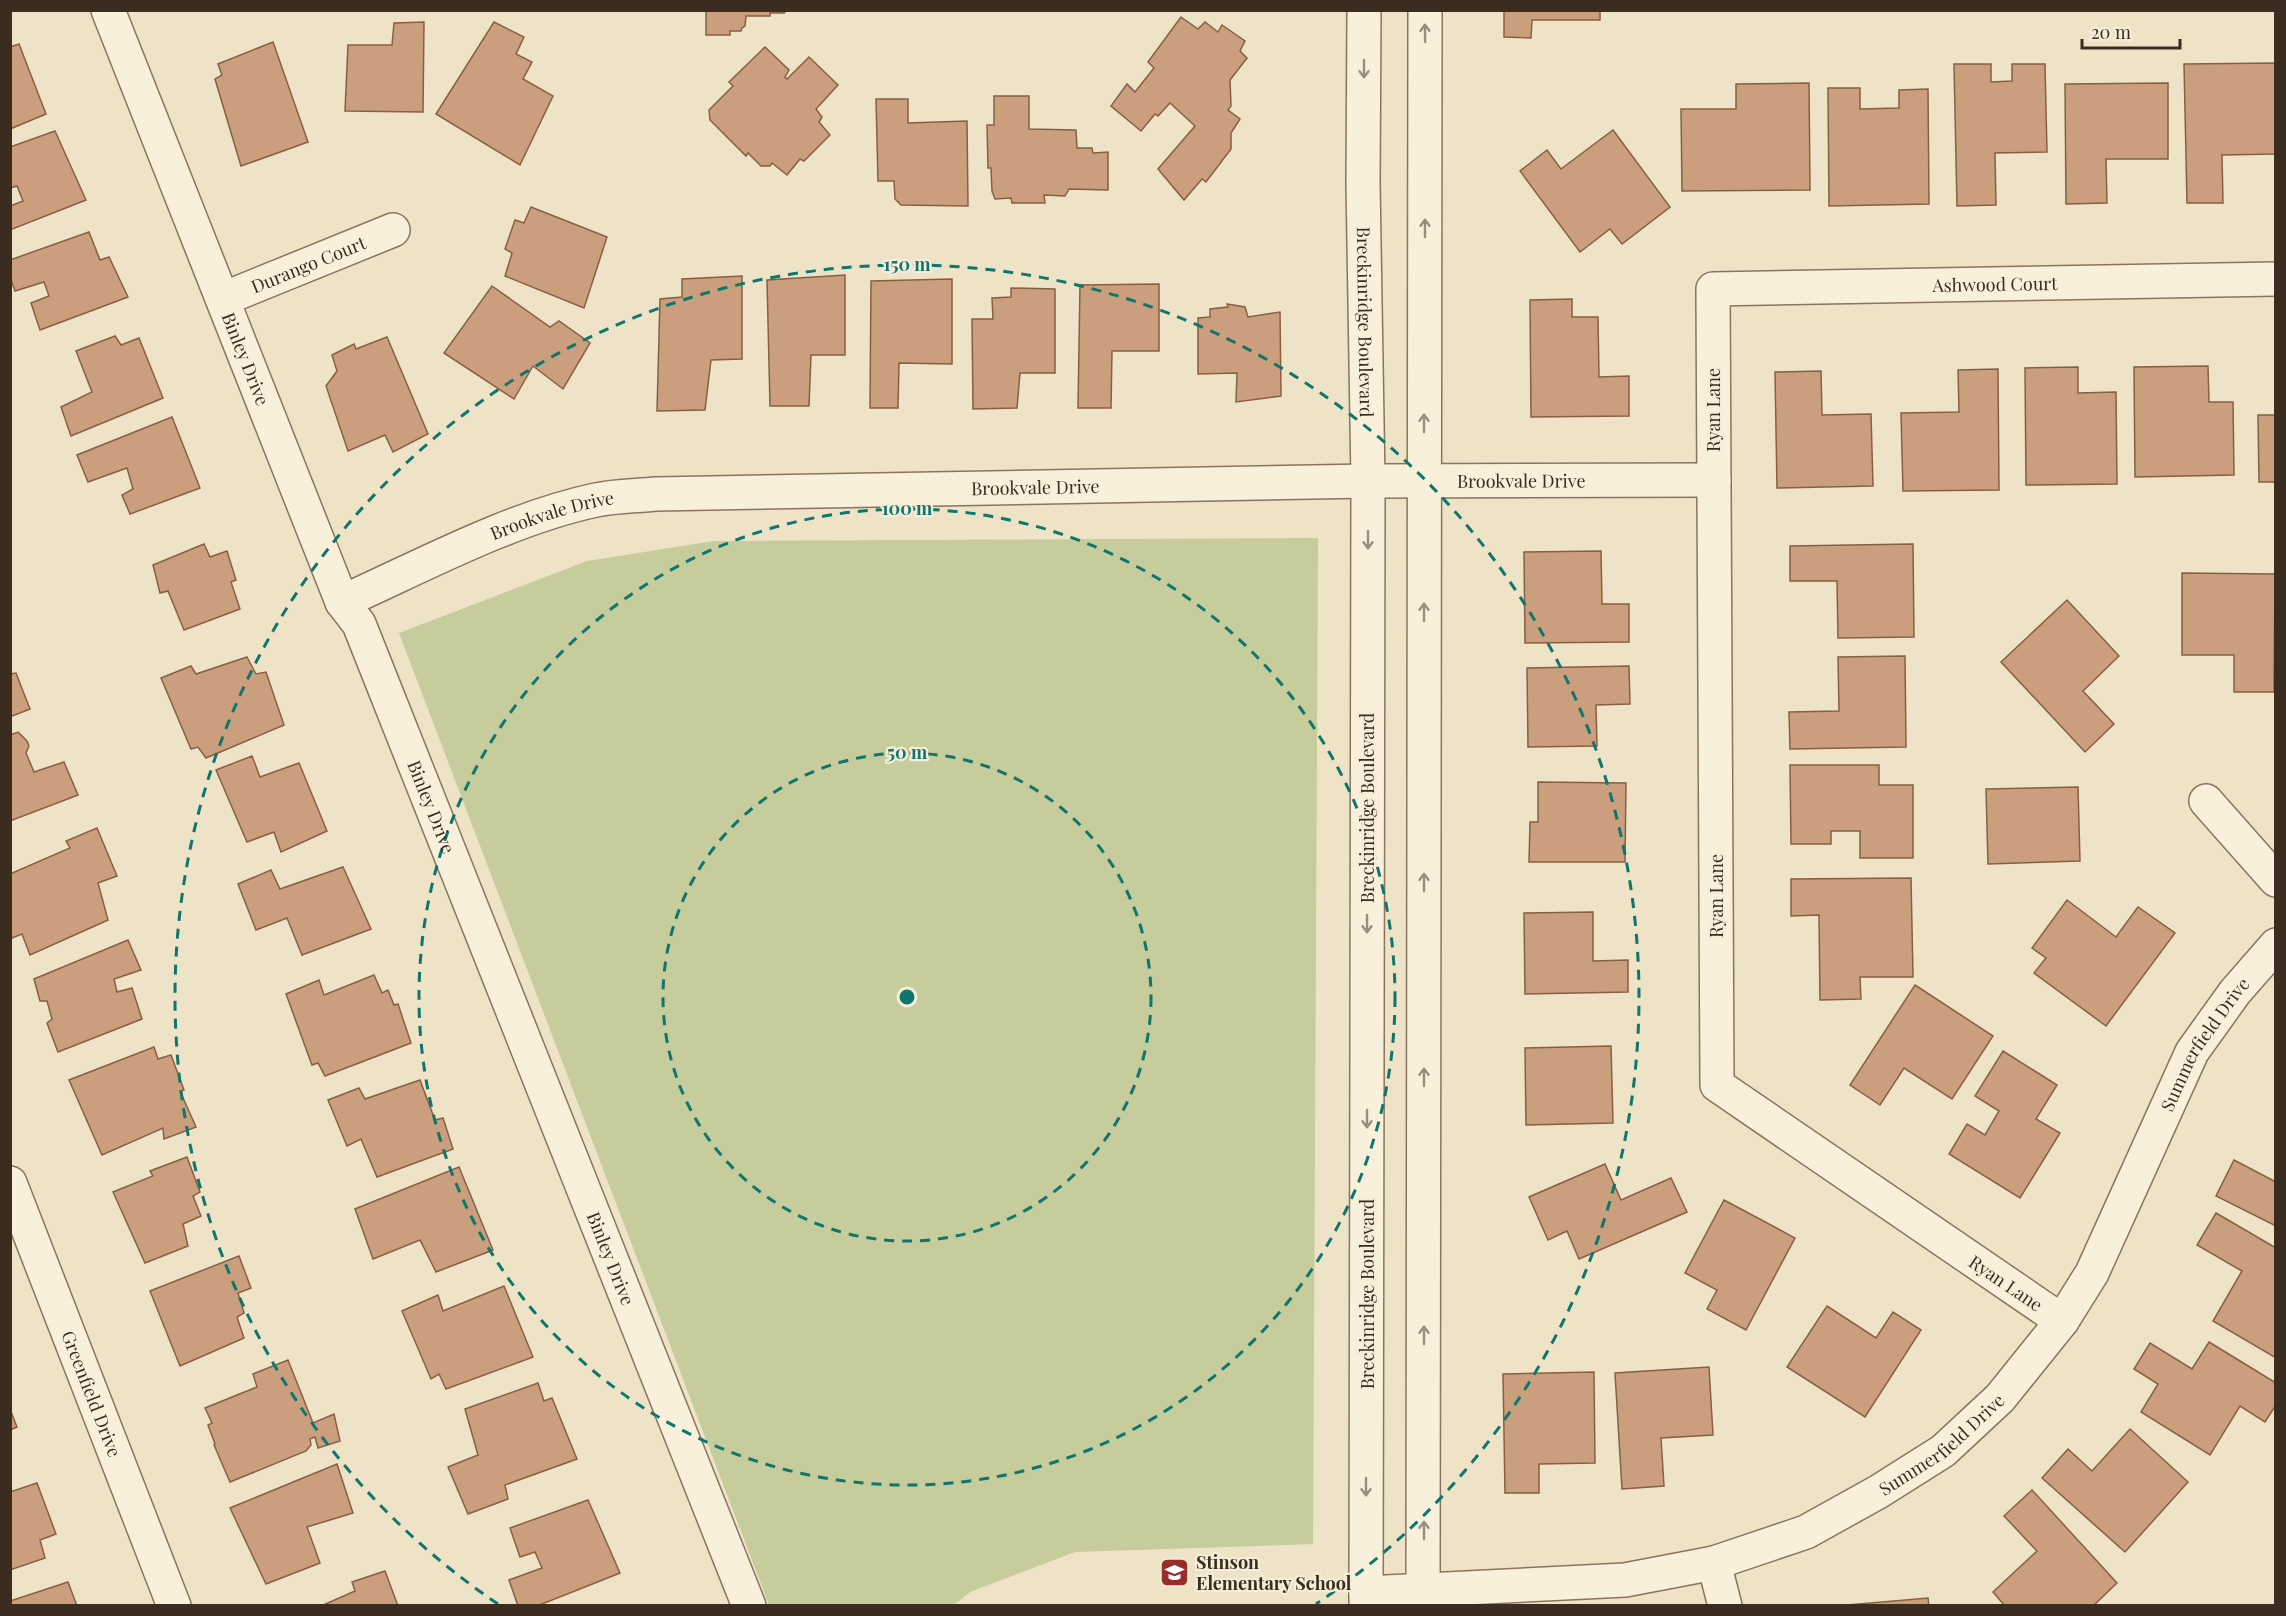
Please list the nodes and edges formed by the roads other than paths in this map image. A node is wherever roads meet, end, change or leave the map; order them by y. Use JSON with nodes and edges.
{"nodes":[{"id":1,"x":108,"y":10,"type":"edge"},
{"id":2,"x":1365,"y":10,"type":"edge"},
{"id":3,"x":1425,"y":10,"type":"edge"},
{"id":4,"x":393,"y":230,"type":"dead end"},
{"id":5,"x":2276,"y":279,"type":"edge"},
{"id":6,"x":1713,"y":289,"type":"joint"},
{"id":7,"x":223,"y":299,"type":"junction"},
{"id":8,"x":1714,"y":480,"type":"junction"},
{"id":9,"x":1368,"y":481,"type":"junction"},
{"id":10,"x":1424,"y":482,"type":"junction"},
{"id":11,"x":342,"y":603,"type":"junction"},
{"id":12,"x":2206,"y":801,"type":"dead end"},
{"id":13,"x":2276,"y":880,"type":"edge"},
{"id":14,"x":2276,"y":945,"type":"edge"},
{"id":15,"x":10,"y":1183,"type":"edge"},
{"id":16,"x":2062,"y":1321,"type":"junction"},
{"id":17,"x":1714,"y":1563,"type":"junction"},
{"id":18,"x":1424,"y":1597,"type":"edge"},
{"id":19,"x":1366,"y":1599,"type":"edge"},
{"id":20,"x":174,"y":1605,"type":"edge"},
{"id":21,"x":749,"y":1605,"type":"edge"},
{"id":22,"x":1725,"y":1605,"type":"edge"}],
"edges":[{"from":1,"to":7,"type":"street","name":"Binley Drive"},
{"from":2,"to":9,"type":"street","name":"Breckinridge Boulevard","one_way":true},
{"from":10,"to":3,"type":"street","one_way":true},
{"from":4,"to":7,"type":"street","name":"Durango Court"},
{"from":5,"to":6,"type":"street","name":"Ashwood Court"},
{"from":6,"to":8,"type":"street","name":"Ryan Lane"},
{"from":7,"to":11,"type":"street","name":"Binley Drive"},
{"from":8,"to":10,"type":"street","name":"Brookvale Drive"},
{"from":8,"to":16,"type":"street","name":"Ryan Lane"},
{"from":9,"to":10,"type":"street","name":"Brookvale Drive"},
{"from":9,"to":11,"type":"street","name":"Brookvale Drive"},
{"from":9,"to":19,"type":"street","name":"Breckinridge Boulevard","one_way":true},
{"from":18,"to":10,"type":"street","one_way":true},
{"from":11,"to":21,"type":"street","name":"Binley Drive"},
{"from":12,"to":13,"type":"street"},
{"from":14,"to":16,"type":"street","name":"Summerfield Drive"},
{"from":15,"to":20,"type":"street","name":"Greenfield Drive"},
{"from":16,"to":17,"type":"street","name":"Summerfield Drive"},
{"from":17,"to":18,"type":"street","name":"Summerfield Drive"},
{"from":17,"to":22,"type":"street"},
{"from":18,"to":19,"type":"street","name":"Summerfield Drive"}]}
